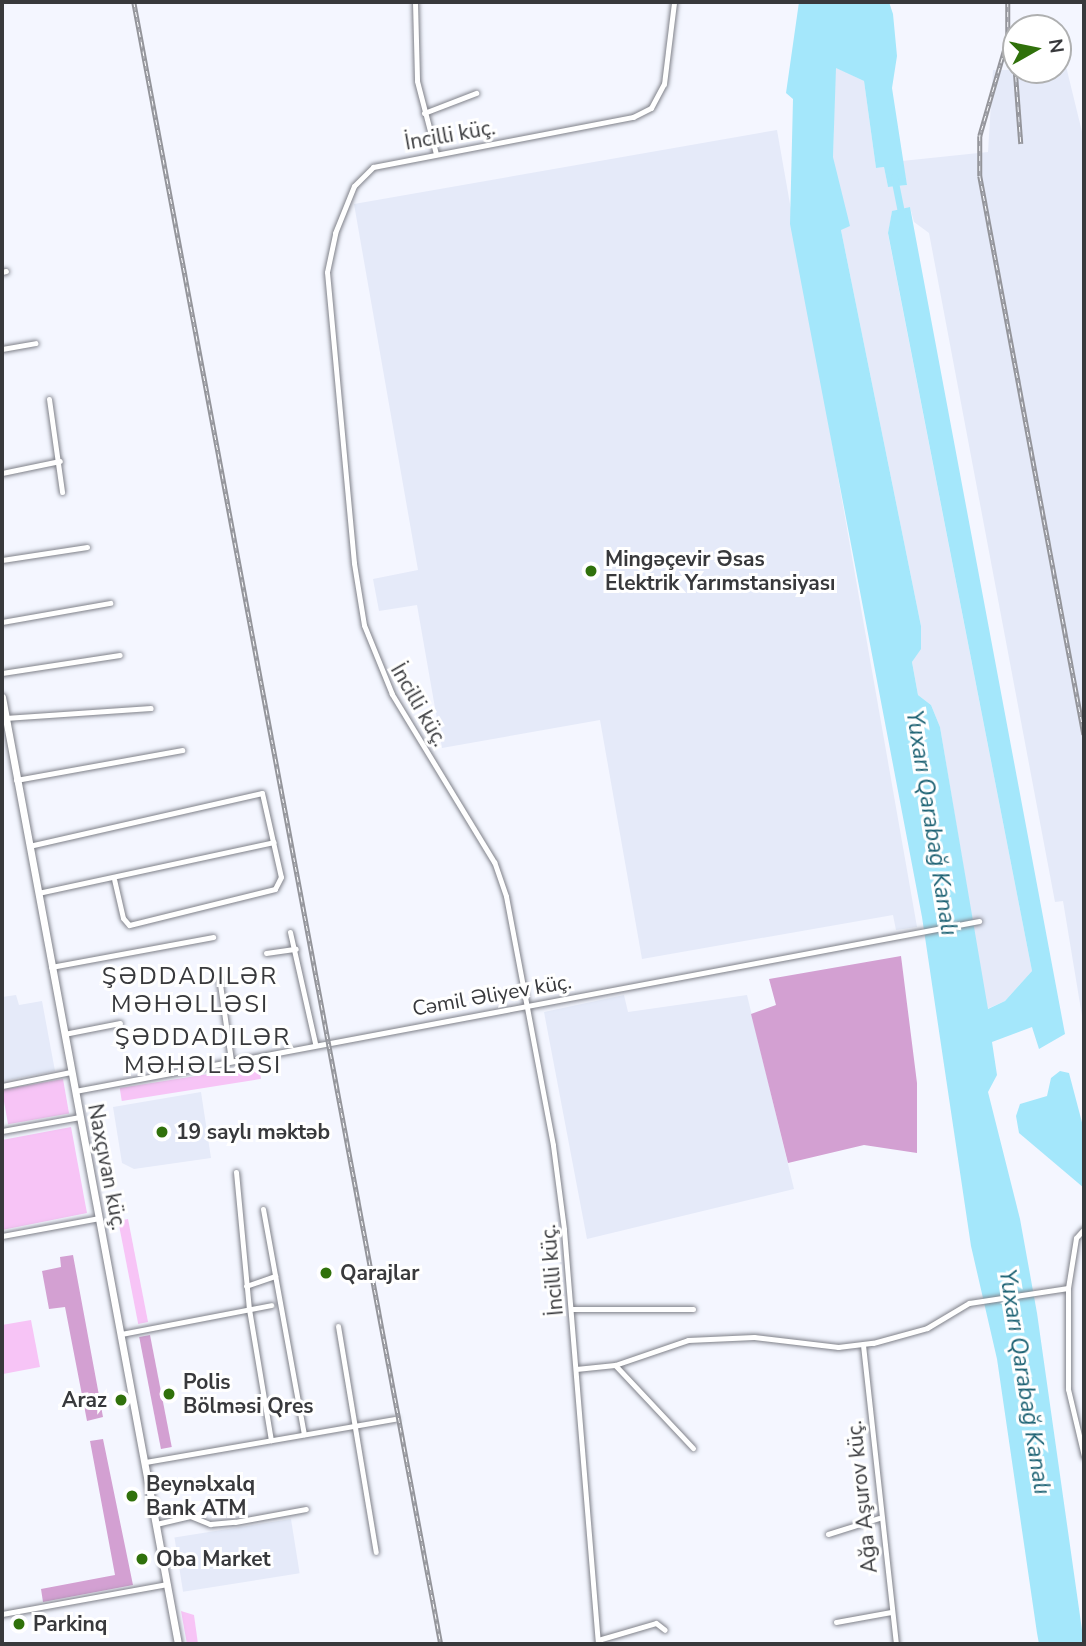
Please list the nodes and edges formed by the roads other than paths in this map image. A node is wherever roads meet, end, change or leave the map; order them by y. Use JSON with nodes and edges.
{"nodes":[{"id":1,"x":415,"y":2,"type":"edge"},
{"id":2,"x":674,"y":2,"type":"edge"},
{"id":3,"x":476,"y":93,"type":"dead end"},
{"id":4,"x":424,"y":113,"type":"junction"},
{"id":5,"x":436,"y":154,"type":"junction"},
{"id":6,"x":35,"y":343,"type":"dead end"},
{"id":7,"x":2,"y":349,"type":"edge"},
{"id":8,"x":49,"y":399,"type":"dead end"},
{"id":9,"x":60,"y":461,"type":"junction"},
{"id":10,"x":2,"y":473,"type":"edge"},
{"id":11,"x":62,"y":492,"type":"dead end"},
{"id":12,"x":87,"y":547,"type":"dead end"},
{"id":13,"x":2,"y":560,"type":"edge"},
{"id":14,"x":110,"y":603,"type":"dead end"},
{"id":15,"x":2,"y":622,"type":"edge"},
{"id":16,"x":120,"y":655,"type":"dead end"},
{"id":17,"x":2,"y":673,"type":"edge"},
{"id":18,"x":2,"y":697,"type":"edge"},
{"id":19,"x":151,"y":708,"type":"dead end"},
{"id":20,"x":5,"y":718,"type":"junction"},
{"id":21,"x":182,"y":750,"type":"dead end"},
{"id":22,"x":16,"y":780,"type":"junction"},
{"id":23,"x":274,"y":842,"type":"junction"},
{"id":24,"x":29,"y":846,"type":"junction"},
{"id":25,"x":114,"y":880,"type":"junction"},
{"id":26,"x":38,"y":893,"type":"junction"},
{"id":27,"x":979,"y":921,"type":"dead end"},
{"id":28,"x":290,"y":932,"type":"dead end"},
{"id":29,"x":213,"y":937,"type":"dead end"},
{"id":30,"x":296,"y":949,"type":"junction"},
{"id":31,"x":266,"y":953,"type":"dead end"},
{"id":32,"x":51,"y":967,"type":"junction"},
{"id":33,"x":219,"y":977,"type":"dead end"},
{"id":34,"x":526,"y":1005,"type":"junction"},
{"id":35,"x":120,"y":1023,"type":"dead end"},
{"id":36,"x":64,"y":1034,"type":"junction"},
{"id":37,"x":315,"y":1043,"type":"junction"},
{"id":38,"x":230,"y":1060,"type":"junction"},
{"id":39,"x":71,"y":1072,"type":"junction"},
{"id":40,"x":2,"y":1086,"type":"edge"},
{"id":41,"x":75,"y":1091,"type":"junction"},
{"id":42,"x":80,"y":1117,"type":"junction"},
{"id":43,"x":2,"y":1131,"type":"edge"},
{"id":44,"x":236,"y":1172,"type":"dead end"},
{"id":45,"x":263,"y":1209,"type":"dead end"},
{"id":46,"x":99,"y":1218,"type":"junction"},
{"id":47,"x":1084,"y":1229,"type":"edge"},
{"id":48,"x":2,"y":1236,"type":"edge"},
{"id":49,"x":275,"y":1276,"type":"junction"},
{"id":50,"x":246,"y":1286,"type":"junction"},
{"id":51,"x":1068,"y":1288,"type":"junction"},
{"id":52,"x":271,"y":1305,"type":"dead end"},
{"id":53,"x":249,"y":1309,"type":"junction"},
{"id":54,"x":571,"y":1309,"type":"junction"},
{"id":55,"x":693,"y":1309,"type":"dead end"},
{"id":56,"x":338,"y":1326,"type":"dead end"},
{"id":57,"x":121,"y":1334,"type":"junction"},
{"id":58,"x":863,"y":1345,"type":"junction"},
{"id":59,"x":615,"y":1365,"type":"junction"},
{"id":60,"x":576,"y":1369,"type":"junction"},
{"id":61,"x":395,"y":1419,"type":"dead end"},
{"id":62,"x":355,"y":1426,"type":"junction"},
{"id":63,"x":304,"y":1434,"type":"junction"},
{"id":64,"x":271,"y":1440,"type":"junction"},
{"id":65,"x":693,"y":1448,"type":"dead end"},
{"id":66,"x":1084,"y":1456,"type":"edge"},
{"id":67,"x":145,"y":1462,"type":"junction"},
{"id":68,"x":306,"y":1509,"type":"dead end"},
{"id":69,"x":879,"y":1518,"type":"junction"},
{"id":70,"x":156,"y":1524,"type":"junction"},
{"id":71,"x":828,"y":1534,"type":"dead end"},
{"id":72,"x":376,"y":1552,"type":"dead end"},
{"id":73,"x":167,"y":1584,"type":"junction"},
{"id":74,"x":891,"y":1612,"type":"junction"},
{"id":75,"x":2,"y":1614,"type":"edge"},
{"id":76,"x":836,"y":1622,"type":"dead end"},
{"id":77,"x":666,"y":1630,"type":"dead end"},
{"id":78,"x":598,"y":1642,"type":"edge"},
{"id":79,"x":178,"y":1644,"type":"edge"},
{"id":80,"x":896,"y":1644,"type":"edge"}],
"edges":[{"from":1,"to":4,"type":"street"},
{"from":2,"to":5,"type":"street","name":"İncilli küç."},
{"from":3,"to":4,"type":"street"},
{"from":4,"to":5,"type":"street"},
{"from":5,"to":34,"type":"street","name":"İncilli küç."},
{"from":6,"to":7,"type":"street"},
{"from":8,"to":9,"type":"street"},
{"from":9,"to":10,"type":"street"},
{"from":9,"to":11,"type":"street"},
{"from":12,"to":13,"type":"street"},
{"from":14,"to":15,"type":"street"},
{"from":16,"to":17,"type":"street"},
{"from":18,"to":20,"type":"street","name":"Naxçıvan küç."},
{"from":19,"to":20,"type":"street"},
{"from":20,"to":22,"type":"street","name":"Naxçıvan küç."},
{"from":21,"to":22,"type":"street"},
{"from":22,"to":24,"type":"street","name":"Naxçıvan küç."},
{"from":23,"to":24,"type":"street"},
{"from":23,"to":25,"type":"street"},
{"from":23,"to":25,"type":"street"},
{"from":24,"to":26,"type":"street","name":"Naxçıvan küç."},
{"from":25,"to":26,"type":"street"},
{"from":26,"to":32,"type":"street","name":"Naxçıvan küç."},
{"from":27,"to":34,"type":"street","name":"Cəmil Əliyev küç."},
{"from":28,"to":30,"type":"street"},
{"from":29,"to":32,"type":"street"},
{"from":30,"to":31,"type":"street"},
{"from":30,"to":37,"type":"street"},
{"from":32,"to":36,"type":"street","name":"Naxçıvan küç."},
{"from":33,"to":38,"type":"street"},
{"from":34,"to":37,"type":"street","name":"Cəmil Əliyev küç."},
{"from":34,"to":54,"type":"street","name":"İncilli küç."},
{"from":35,"to":36,"type":"street"},
{"from":36,"to":39,"type":"street","name":"Naxçıvan küç."},
{"from":37,"to":38,"type":"street","name":"Cəmil Əliyev küç."},
{"from":38,"to":41,"type":"street","name":"Cəmil Əliyev küç."},
{"from":39,"to":40,"type":"street"},
{"from":39,"to":41,"type":"street","name":"Naxçıvan küç."},
{"from":41,"to":42,"type":"street","name":"Naxçıvan küç."},
{"from":42,"to":43,"type":"street"},
{"from":42,"to":46,"type":"street","name":"Naxçıvan küç."},
{"from":44,"to":50,"type":"street"},
{"from":45,"to":49,"type":"street"},
{"from":46,"to":48,"type":"street"},
{"from":46,"to":57,"type":"street","name":"Naxçıvan küç."},
{"from":47,"to":51,"type":"street"},
{"from":49,"to":50,"type":"street"},
{"from":49,"to":63,"type":"street"},
{"from":50,"to":53,"type":"street"},
{"from":51,"to":58,"type":"street"},
{"from":51,"to":66,"type":"street"},
{"from":52,"to":53,"type":"street"},
{"from":53,"to":57,"type":"street"},
{"from":53,"to":64,"type":"street"},
{"from":54,"to":55,"type":"street"},
{"from":54,"to":60,"type":"street","name":"İncilli küç."},
{"from":56,"to":62,"type":"street"},
{"from":57,"to":67,"type":"street","name":"Naxçıvan küç."},
{"from":58,"to":59,"type":"street"},
{"from":58,"to":69,"type":"street","name":"Ağa Aşurov küç."},
{"from":59,"to":60,"type":"street"},
{"from":59,"to":65,"type":"street"},
{"from":60,"to":78,"type":"street","name":"İncilli küç."},
{"from":61,"to":62,"type":"street"},
{"from":62,"to":63,"type":"street"},
{"from":62,"to":72,"type":"street"},
{"from":63,"to":64,"type":"street"},
{"from":64,"to":67,"type":"street"},
{"from":67,"to":70,"type":"street","name":"Naxçıvan küç."},
{"from":68,"to":70,"type":"street"},
{"from":69,"to":71,"type":"street"},
{"from":69,"to":74,"type":"street","name":"Ağa Aşurov küç."},
{"from":70,"to":73,"type":"street","name":"Naxçıvan küç."},
{"from":73,"to":75,"type":"street"},
{"from":73,"to":79,"type":"street","name":"Naxçıvan küç."},
{"from":74,"to":76,"type":"street"},
{"from":74,"to":80,"type":"street","name":"Ağa Aşurov küç."},
{"from":77,"to":78,"type":"street"}]}
